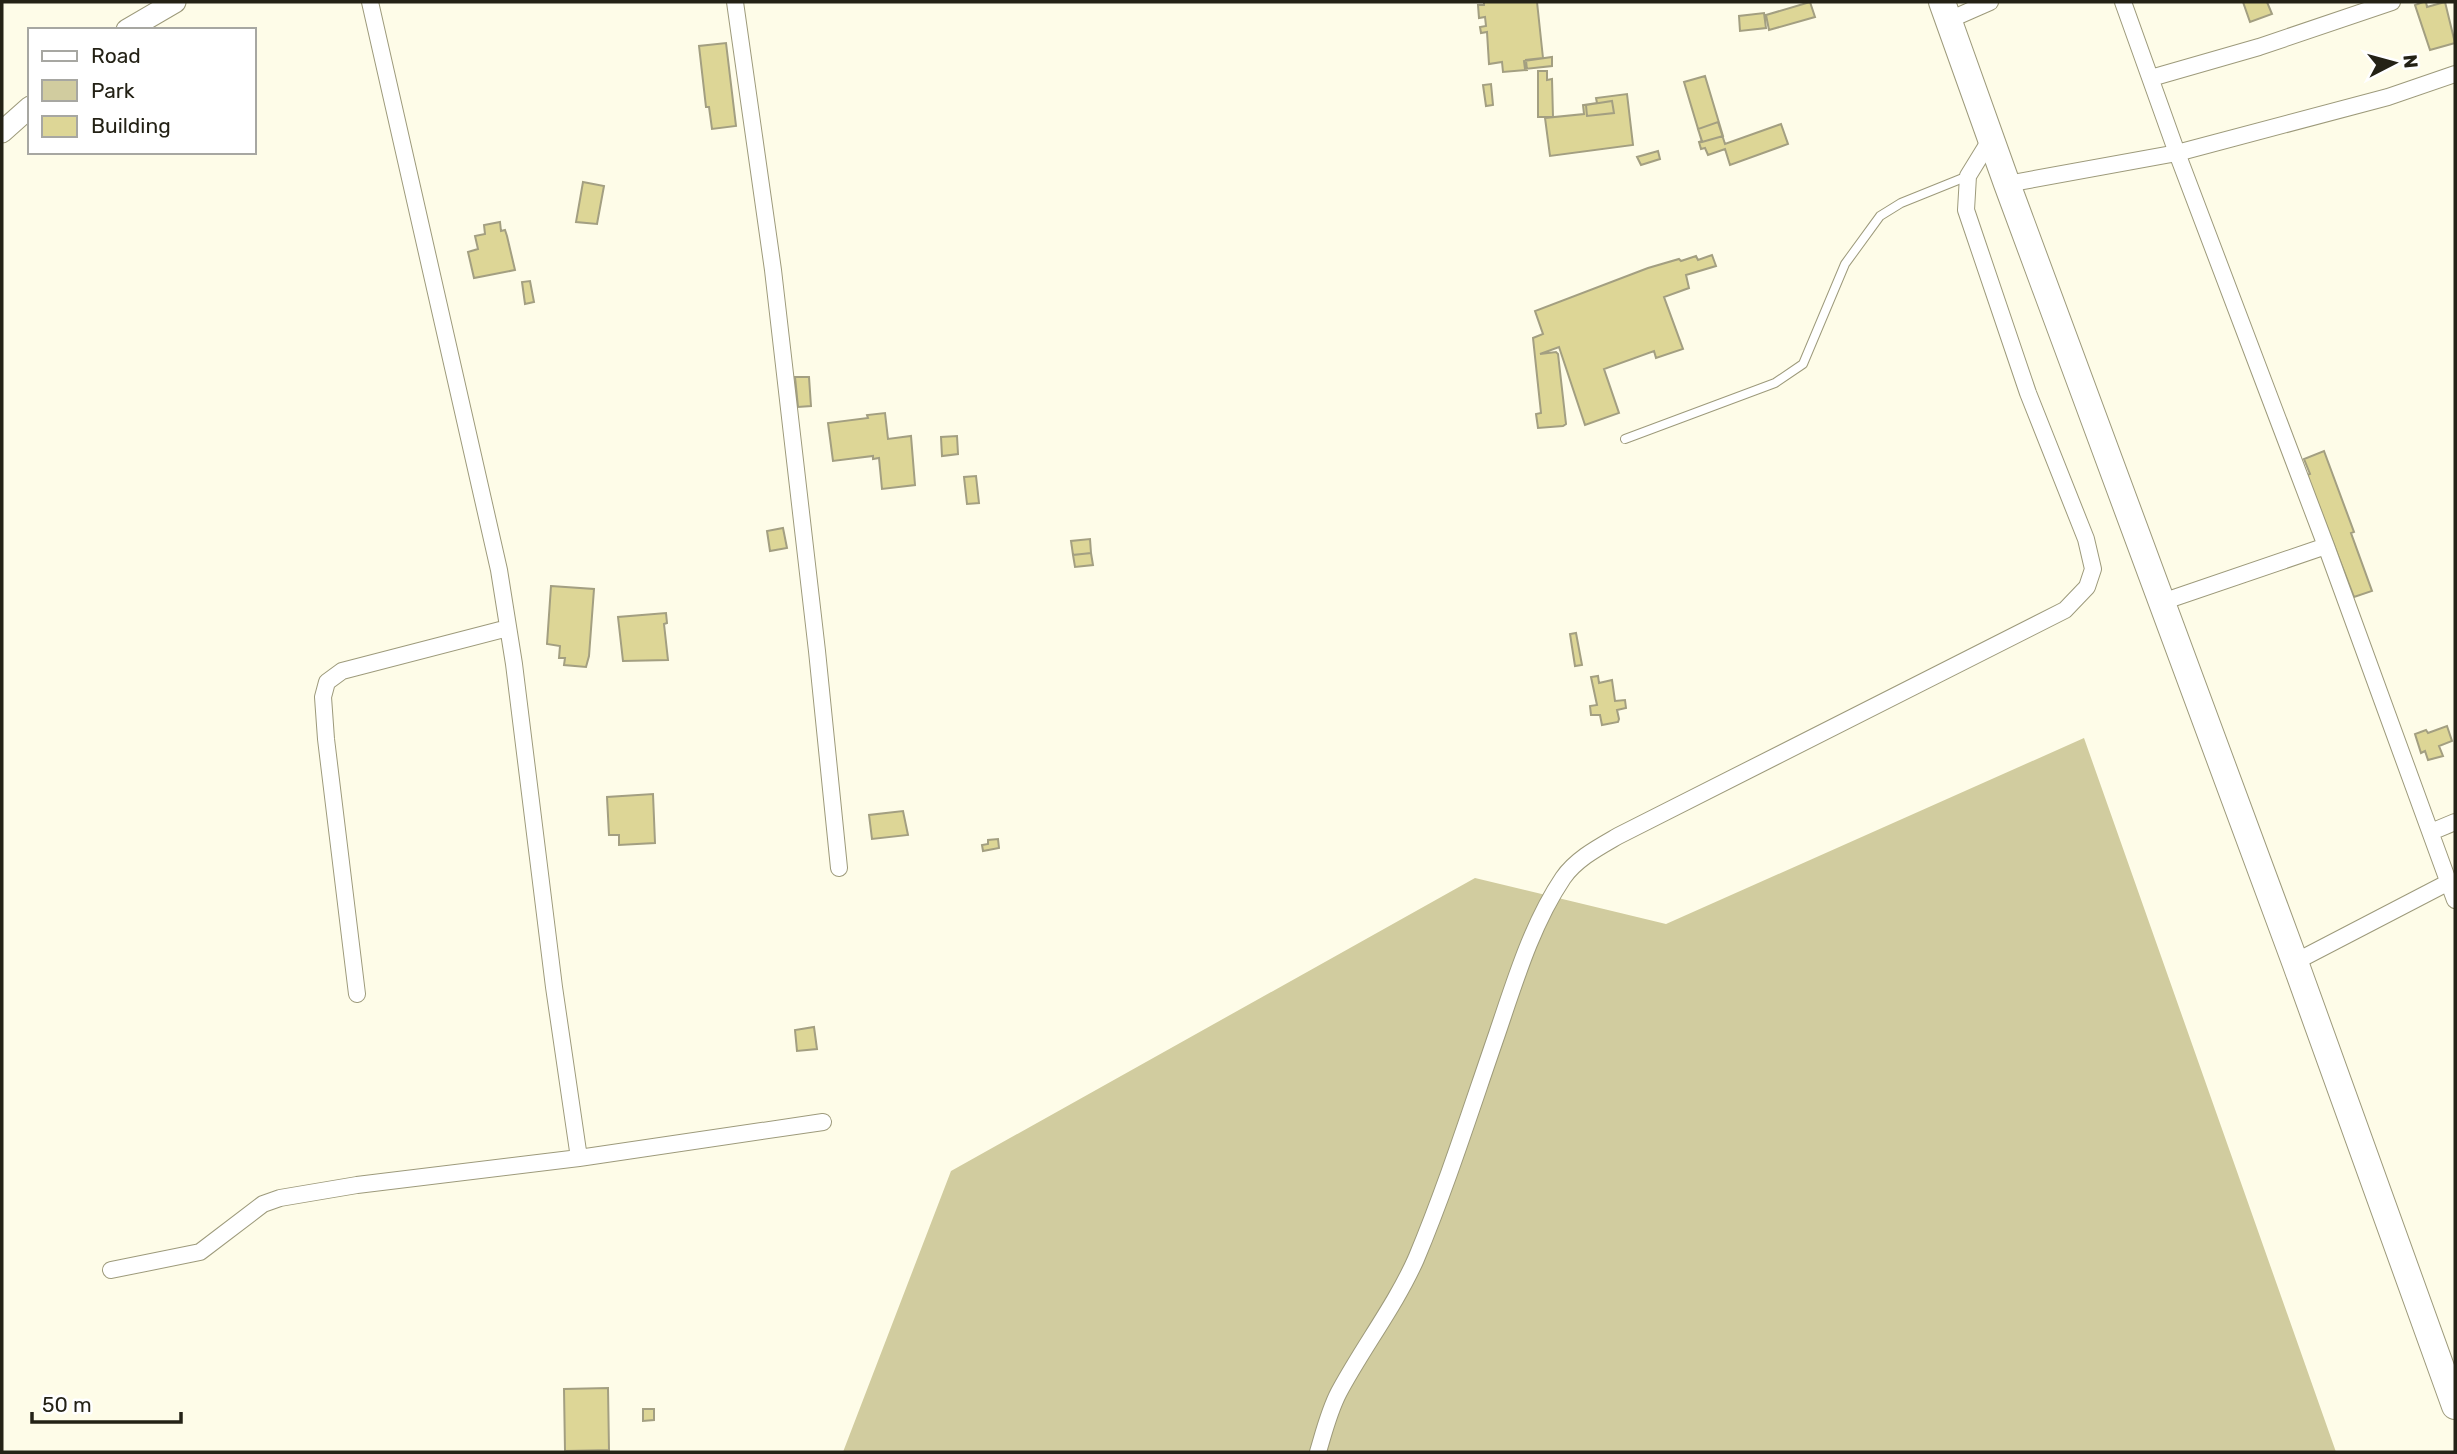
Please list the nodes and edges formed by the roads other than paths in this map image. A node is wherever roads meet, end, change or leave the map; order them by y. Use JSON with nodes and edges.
{"nodes":[{"id":1,"x":175,"y":2,"type":"edge"},
{"id":2,"x":370,"y":2,"type":"edge"},
{"id":3,"x":735,"y":2,"type":"edge"},
{"id":4,"x":1990,"y":2,"type":"edge"},
{"id":5,"x":2123,"y":2,"type":"edge"},
{"id":6,"x":2392,"y":2,"type":"edge"},
{"id":7,"x":1945,"y":11,"type":"edge"},
{"id":8,"x":130,"y":28,"type":"edge"},
{"id":9,"x":2455,"y":74,"type":"edge"},
{"id":10,"x":2151,"y":78,"type":"junction"},
{"id":11,"x":28,"y":109,"type":"edge"},
{"id":12,"x":2,"y":132,"type":"edge"},
{"id":13,"x":1992,"y":137,"type":"junction"},
{"id":14,"x":2176,"y":153,"type":"junction"},
{"id":15,"x":1968,"y":176,"type":"junction"},
{"id":16,"x":2007,"y":184,"type":"junction"},
{"id":17,"x":1625,"y":439,"type":"dead end"},
{"id":18,"x":2326,"y":546,"type":"junction"},
{"id":19,"x":2162,"y":602,"type":"junction"},
{"id":20,"x":508,"y":628,"type":"junction"},
{"id":21,"x":2455,"y":822,"type":"edge"},
{"id":22,"x":2431,"y":832,"type":"junction"},
{"id":23,"x":839,"y":868,"type":"dead end"},
{"id":24,"x":2449,"y":882,"type":"junction"},
{"id":25,"x":2455,"y":900,"type":"edge"},
{"id":26,"x":2295,"y":962,"type":"junction"},
{"id":27,"x":357,"y":994,"type":"dead end"},
{"id":28,"x":823,"y":1122,"type":"dead end"},
{"id":29,"x":579,"y":1158,"type":"junction"},
{"id":30,"x":111,"y":1270,"type":"dead end"},
{"id":31,"x":2455,"y":1406,"type":"edge"},
{"id":32,"x":1318,"y":1452,"type":"edge"}],
"edges":[{"from":1,"to":8,"type":"street"},
{"from":2,"to":20,"type":"street"},
{"from":3,"to":23,"type":"street"},
{"from":4,"to":7,"type":"street"},
{"from":5,"to":10,"type":"street"},
{"from":6,"to":10,"type":"street"},
{"from":7,"to":13,"type":"main road"},
{"from":9,"to":14,"type":"street"},
{"from":10,"to":14,"type":"street"},
{"from":11,"to":12,"type":"street"},
{"from":13,"to":15,"type":"street"},
{"from":13,"to":16,"type":"main road"},
{"from":14,"to":16,"type":"street"},
{"from":14,"to":18,"type":"street"},
{"from":15,"to":17,"type":"lane"},
{"from":15,"to":32,"type":"street"},
{"from":16,"to":19,"type":"main road"},
{"from":18,"to":19,"type":"street"},
{"from":18,"to":22,"type":"street"},
{"from":19,"to":26,"type":"main road"},
{"from":20,"to":27,"type":"street"},
{"from":20,"to":29,"type":"street"},
{"from":21,"to":22,"type":"street"},
{"from":22,"to":24,"type":"street"},
{"from":24,"to":25,"type":"street"},
{"from":24,"to":26,"type":"street"},
{"from":26,"to":31,"type":"main road"},
{"from":28,"to":29,"type":"street"},
{"from":29,"to":30,"type":"street"}]}
